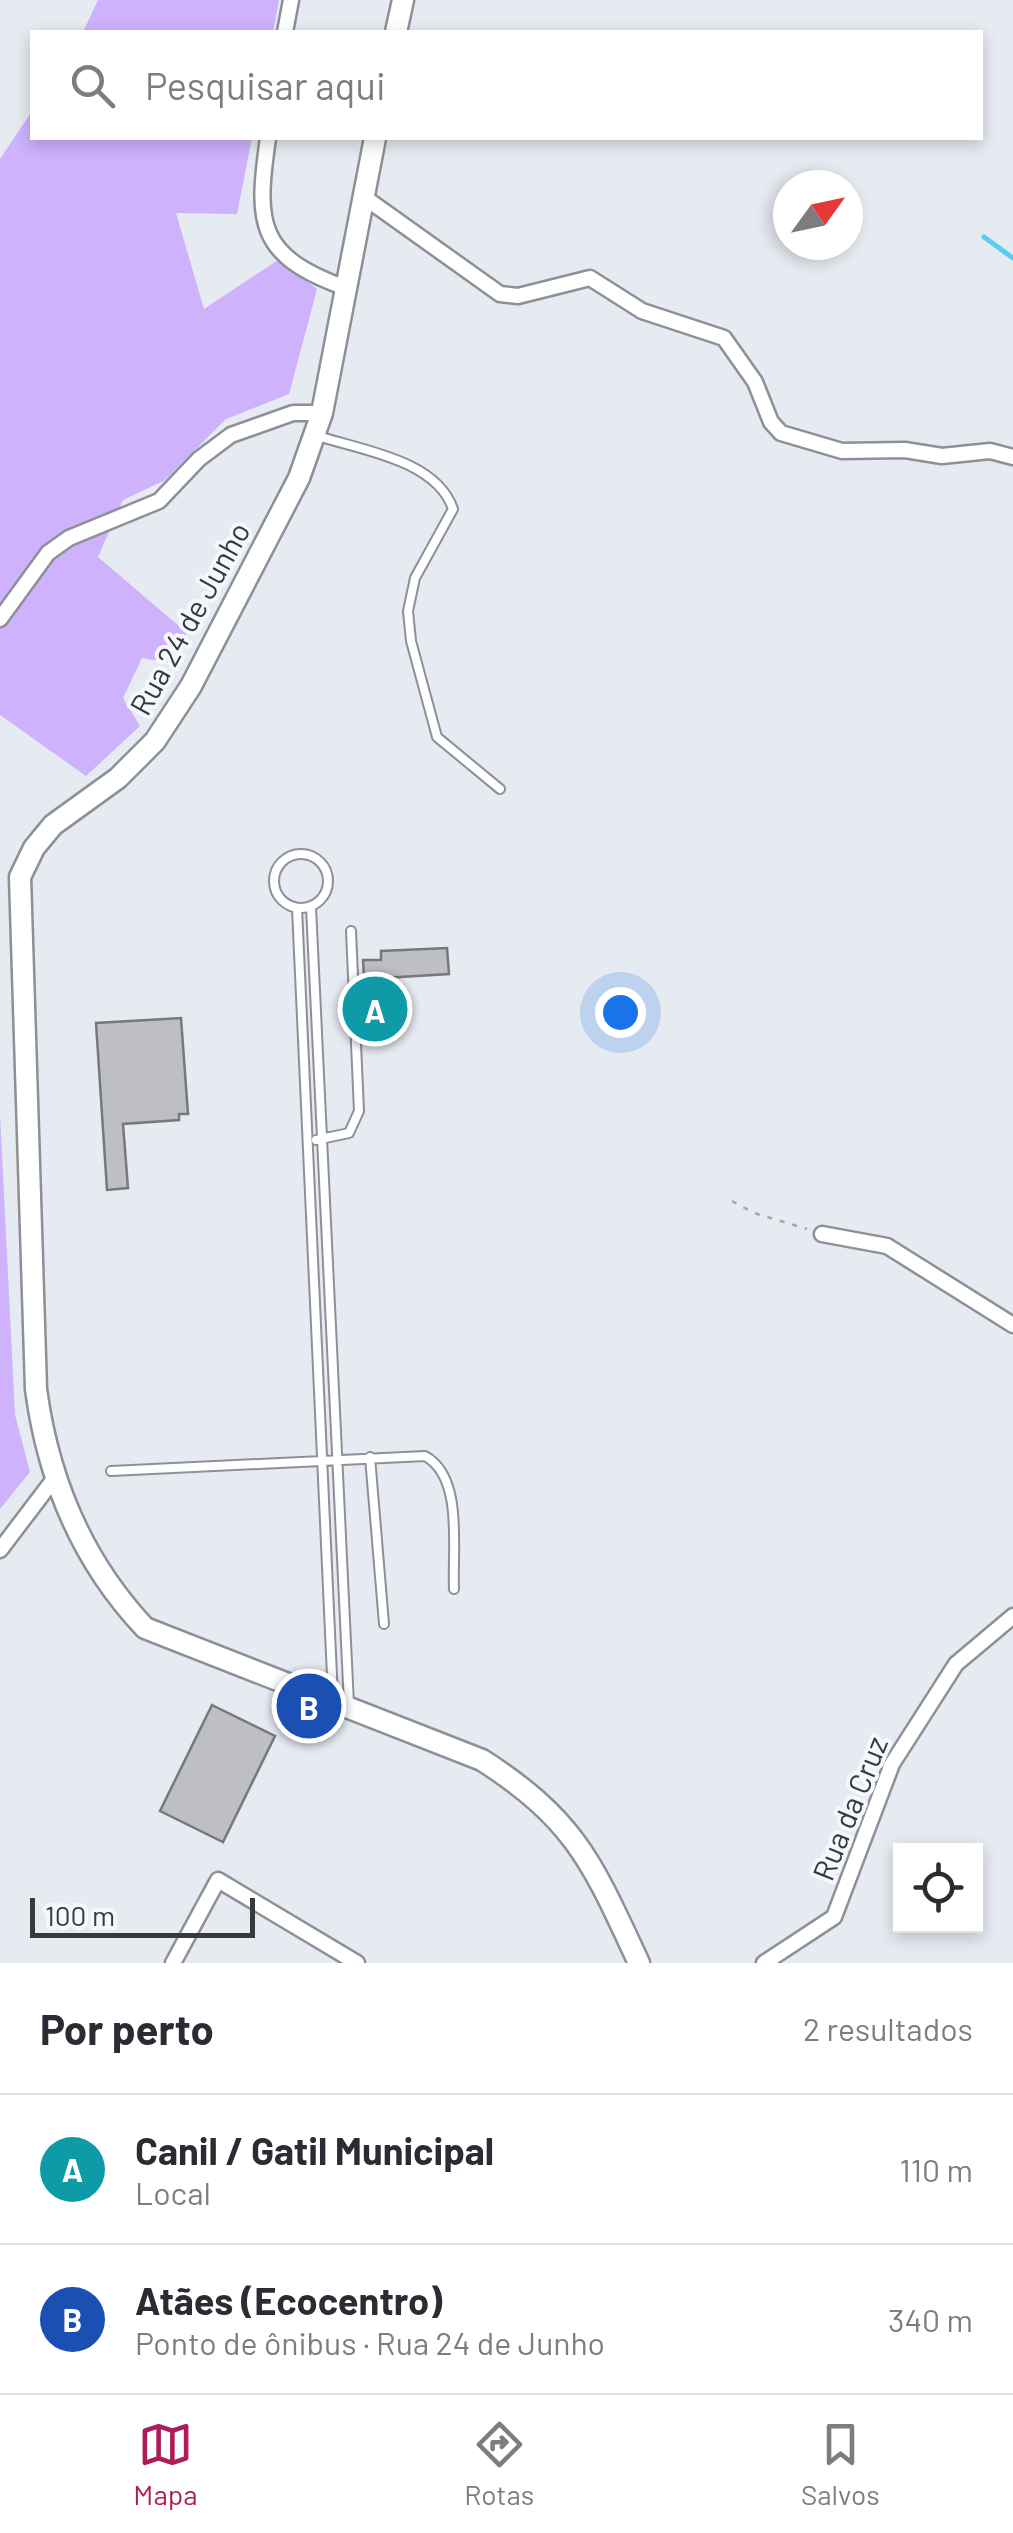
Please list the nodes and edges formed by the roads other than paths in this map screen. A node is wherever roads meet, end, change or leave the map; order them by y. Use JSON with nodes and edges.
{"nodes":[{"id":1,"x":291,"y":0,"type":"edge"},
{"id":2,"x":403,"y":0,"type":"edge"},
{"id":3,"x":285,"y":30,"type":"edge"},
{"id":4,"x":396,"y":30,"type":"edge"},
{"id":5,"x":268,"y":140,"type":"edge"},
{"id":6,"x":376,"y":140,"type":"edge"},
{"id":7,"x":364,"y":197,"type":"junction"},
{"id":8,"x":346,"y":288,"type":"junction"},
{"id":9,"x":322,"y":414,"type":"junction"},
{"id":10,"x":315,"y":435,"type":"junction"},
{"id":11,"x":1013,"y":457,"type":"edge"},
{"id":12,"x":0,"y":619,"type":"edge"},
{"id":13,"x":500,"y":789,"type":"dead end"},
{"id":14,"x":311,"y":907,"type":"junction"},
{"id":15,"x":297,"y":908,"type":"junction"},
{"id":16,"x":350,"y":931,"type":"dead end"},
{"id":17,"x":320,"y":1140,"type":"junction"},
{"id":18,"x":306,"y":1141,"type":"junction"},
{"id":19,"x":822,"y":1234,"type":"road end"},
{"id":20,"x":1013,"y":1325,"type":"edge"},
{"id":21,"x":370,"y":1457,"type":"junction"},
{"id":22,"x":321,"y":1460,"type":"junction"},
{"id":23,"x":335,"y":1460,"type":"junction"},
{"id":24,"x":111,"y":1471,"type":"dead end"},
{"id":25,"x":54,"y":1479,"type":"junction"},
{"id":26,"x":0,"y":1550,"type":"edge"},
{"id":27,"x":454,"y":1589,"type":"dead end"},
{"id":28,"x":1013,"y":1616,"type":"edge"},
{"id":29,"x":384,"y":1624,"type":"dead end"},
{"id":30,"x":342,"y":1706,"type":"junction"},
{"id":31,"x":173,"y":1963,"type":"edge"},
{"id":32,"x":358,"y":1963,"type":"edge"},
{"id":33,"x":639,"y":1963,"type":"edge"},
{"id":34,"x":764,"y":1963,"type":"edge"}],
"edges":[{"from":1,"to":3,"type":"street"},
{"from":2,"to":4,"type":"main road"},
{"from":5,"to":8,"type":"street"},
{"from":6,"to":7,"type":"main road","name":"Rua 24 de Junho"},
{"from":7,"to":8,"type":"main road","name":"Rua 24 de Junho"},
{"from":7,"to":11,"type":"street"},
{"from":8,"to":9,"type":"main road","name":"Rua 24 de Junho"},
{"from":9,"to":10,"type":"main road","name":"Rua 24 de Junho"},
{"from":9,"to":12,"type":"street"},
{"from":10,"to":13,"type":"lane"},
{"from":10,"to":25,"type":"main road","name":"Rua 24 de Junho"},
{"from":14,"to":15,"type":"lane"},
{"from":14,"to":15,"type":"lane"},
{"from":14,"to":17,"type":"lane"},
{"from":15,"to":18,"type":"lane"},
{"from":16,"to":17,"type":"lane"},
{"from":17,"to":18,"type":"lane"},
{"from":17,"to":23,"type":"lane"},
{"from":18,"to":22,"type":"lane"},
{"from":19,"to":20,"type":"street"},
{"from":21,"to":23,"type":"lane"},
{"from":21,"to":27,"type":"lane"},
{"from":21,"to":29,"type":"lane"},
{"from":22,"to":23,"type":"lane"},
{"from":22,"to":24,"type":"lane"},
{"from":22,"to":30,"type":"lane"},
{"from":23,"to":30,"type":"lane"},
{"from":25,"to":26,"type":"street"},
{"from":25,"to":30,"type":"main road","name":"Rua 24 de Junho"},
{"from":28,"to":34,"type":"street","name":"Rua da Cruz"},
{"from":30,"to":33,"type":"main road","name":"Rua 24 de Junho"},
{"from":31,"to":32,"type":"street"}]}
